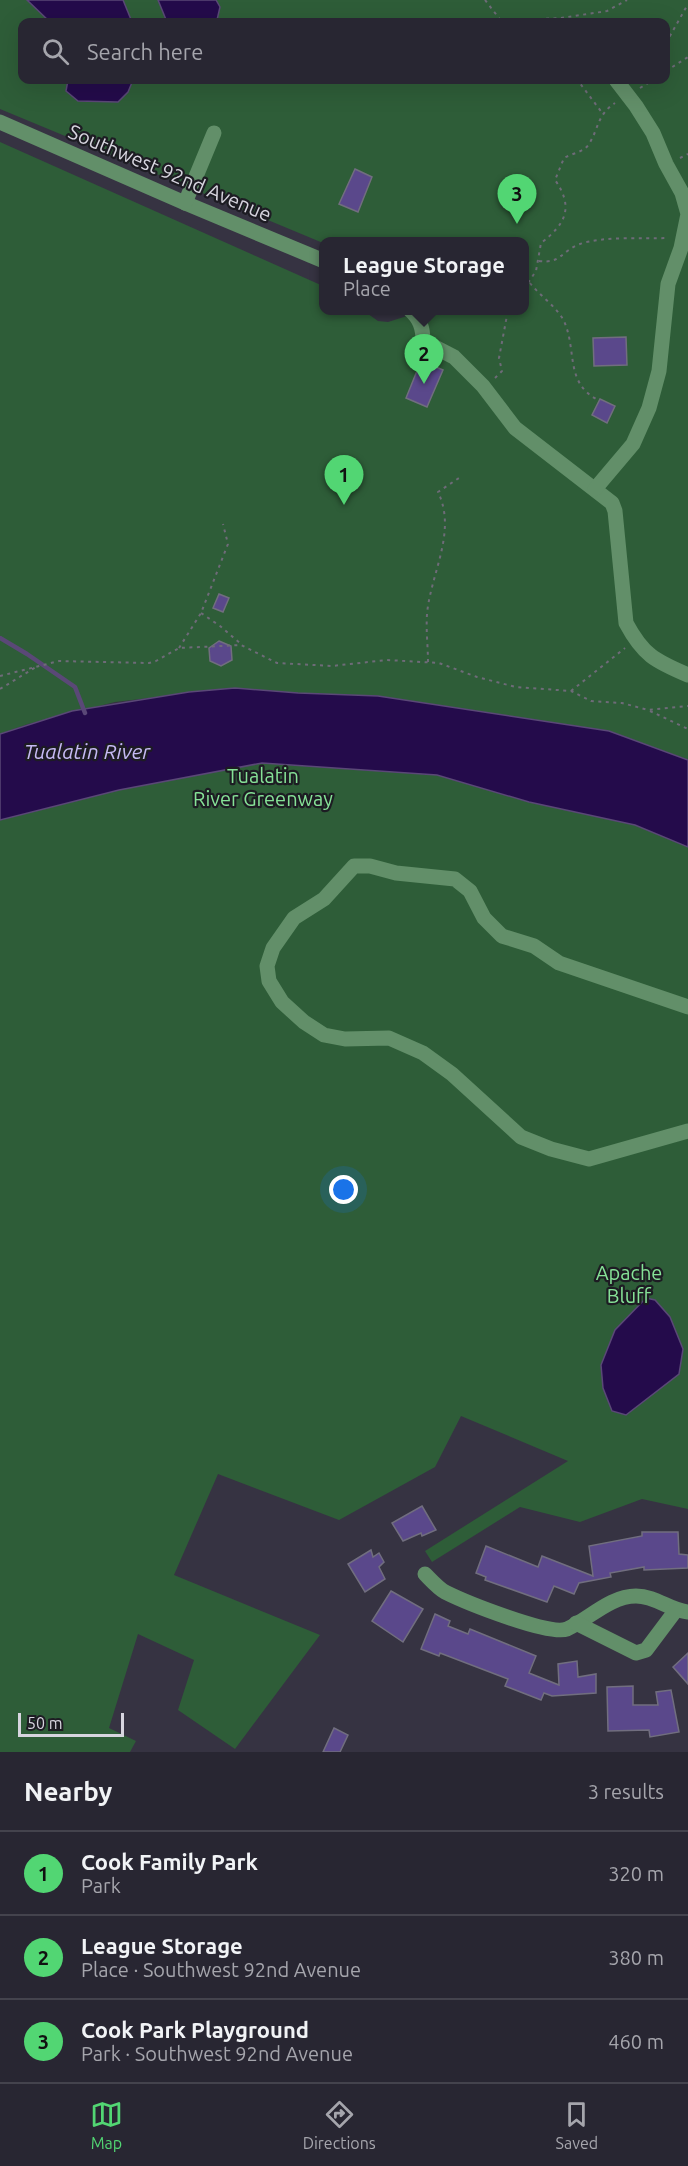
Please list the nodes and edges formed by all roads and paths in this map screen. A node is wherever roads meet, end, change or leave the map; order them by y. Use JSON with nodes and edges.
{"nodes":[{"id":1,"x":485,"y":0,"type":"edge"},
{"id":2,"x":627,"y":0,"type":"edge"},
{"id":3,"x":688,"y":4,"type":"edge"},
{"id":4,"x":499,"y":18,"type":"edge"},
{"id":5,"x":561,"y":18,"type":"edge"},
{"id":6,"x":670,"y":37,"type":"edge"},
{"id":7,"x":688,"y":57,"type":"edge"},
{"id":8,"x":670,"y":68,"type":"edge"},
{"id":9,"x":578,"y":84,"type":"edge"},
{"id":10,"x":619,"y":84,"type":"edge"},
{"id":11,"x":646,"y":84,"type":"edge"},
{"id":12,"x":643,"y":86,"type":"joint"},
{"id":13,"x":628,"y":96,"type":"junction"},
{"id":14,"x":603,"y":114,"type":"junction"},
{"id":15,"x":0,"y":122,"type":"edge"},
{"id":16,"x":214,"y":133,"type":"dead end"},
{"id":17,"x":185,"y":203,"type":"junction"},
{"id":18,"x":683,"y":237,"type":"junction"},
{"id":19,"x":319,"y":259,"type":"edge"},
{"id":20,"x":539,"y":261,"type":"junction"},
{"id":21,"x":530,"y":283,"type":"joint"},
{"id":22,"x":414,"y":315,"type":"edge"},
{"id":23,"x":507,"y":315,"type":"edge"},
{"id":24,"x":483,"y":386,"type":"junction"},
{"id":25,"x":596,"y":399,"type":"dead end"},
{"id":26,"x":459,"y":478,"type":"dead end"},
{"id":27,"x":595,"y":489,"type":"junction"},
{"id":28,"x":223,"y":524,"type":"dead end"},
{"id":29,"x":201,"y":613,"type":"junction"},
{"id":30,"x":635,"y":640,"type":"junction"},
{"id":31,"x":241,"y":645,"type":"junction"},
{"id":32,"x":179,"y":648,"type":"junction"},
{"id":33,"x":428,"y":662,"type":"junction"},
{"id":34,"x":41,"y":664,"type":"junction"},
{"id":35,"x":688,"y":675,"type":"edge"},
{"id":36,"x":0,"y":676,"type":"edge"},
{"id":37,"x":0,"y":689,"type":"edge"},
{"id":38,"x":571,"y":691,"type":"junction"},
{"id":39,"x":688,"y":706,"type":"edge"},
{"id":40,"x":648,"y":710,"type":"junction"},
{"id":41,"x":688,"y":729,"type":"edge"},
{"id":42,"x":688,"y":1007,"type":"edge"},
{"id":43,"x":688,"y":1131,"type":"edge"},
{"id":44,"x":425,"y":1574,"type":"dead end"},
{"id":45,"x":682,"y":1611,"type":"edge"},
{"id":46,"x":576,"y":1623,"type":"junction"}],
"edges":[{"from":1,"to":4,"type":"path"},
{"from":2,"to":5,"type":"path"},
{"from":3,"to":6,"type":"path"},
{"from":7,"to":8,"type":"path"},
{"from":9,"to":14,"type":"path"},
{"from":10,"to":13,"type":"street"},
{"from":11,"to":12,"type":"path"},
{"from":12,"to":13,"type":"path"},
{"from":13,"to":14,"type":"path"},
{"from":13,"to":18,"type":"street"},
{"from":14,"to":20,"type":"path"},
{"from":15,"to":17,"type":"street","name":"Southwest 92nd Avenue"},
{"from":16,"to":17,"type":"street"},
{"from":17,"to":19,"type":"street","name":"Southwest 92nd Avenue"},
{"from":18,"to":20,"type":"path"},
{"from":18,"to":27,"type":"street"},
{"from":20,"to":21,"type":"path"},
{"from":21,"to":25,"type":"path"},
{"from":22,"to":24,"type":"street"},
{"from":23,"to":24,"type":"path"},
{"from":24,"to":27,"type":"street"},
{"from":26,"to":33,"type":"path"},
{"from":27,"to":30,"type":"street"},
{"from":28,"to":29,"type":"path"},
{"from":29,"to":31,"type":"path"},
{"from":29,"to":32,"type":"path"},
{"from":30,"to":35,"type":"street"},
{"from":30,"to":38,"type":"path"},
{"from":31,"to":32,"type":"path"},
{"from":31,"to":33,"type":"path"},
{"from":32,"to":34,"type":"path"},
{"from":33,"to":38,"type":"path"},
{"from":34,"to":36,"type":"path"},
{"from":34,"to":37,"type":"path"},
{"from":38,"to":40,"type":"path"},
{"from":39,"to":40,"type":"path"},
{"from":40,"to":41,"type":"path"},
{"from":42,"to":43,"type":"street"},
{"from":44,"to":46,"type":"street"},
{"from":45,"to":46,"type":"street"},
{"from":45,"to":46,"type":"street"}]}
